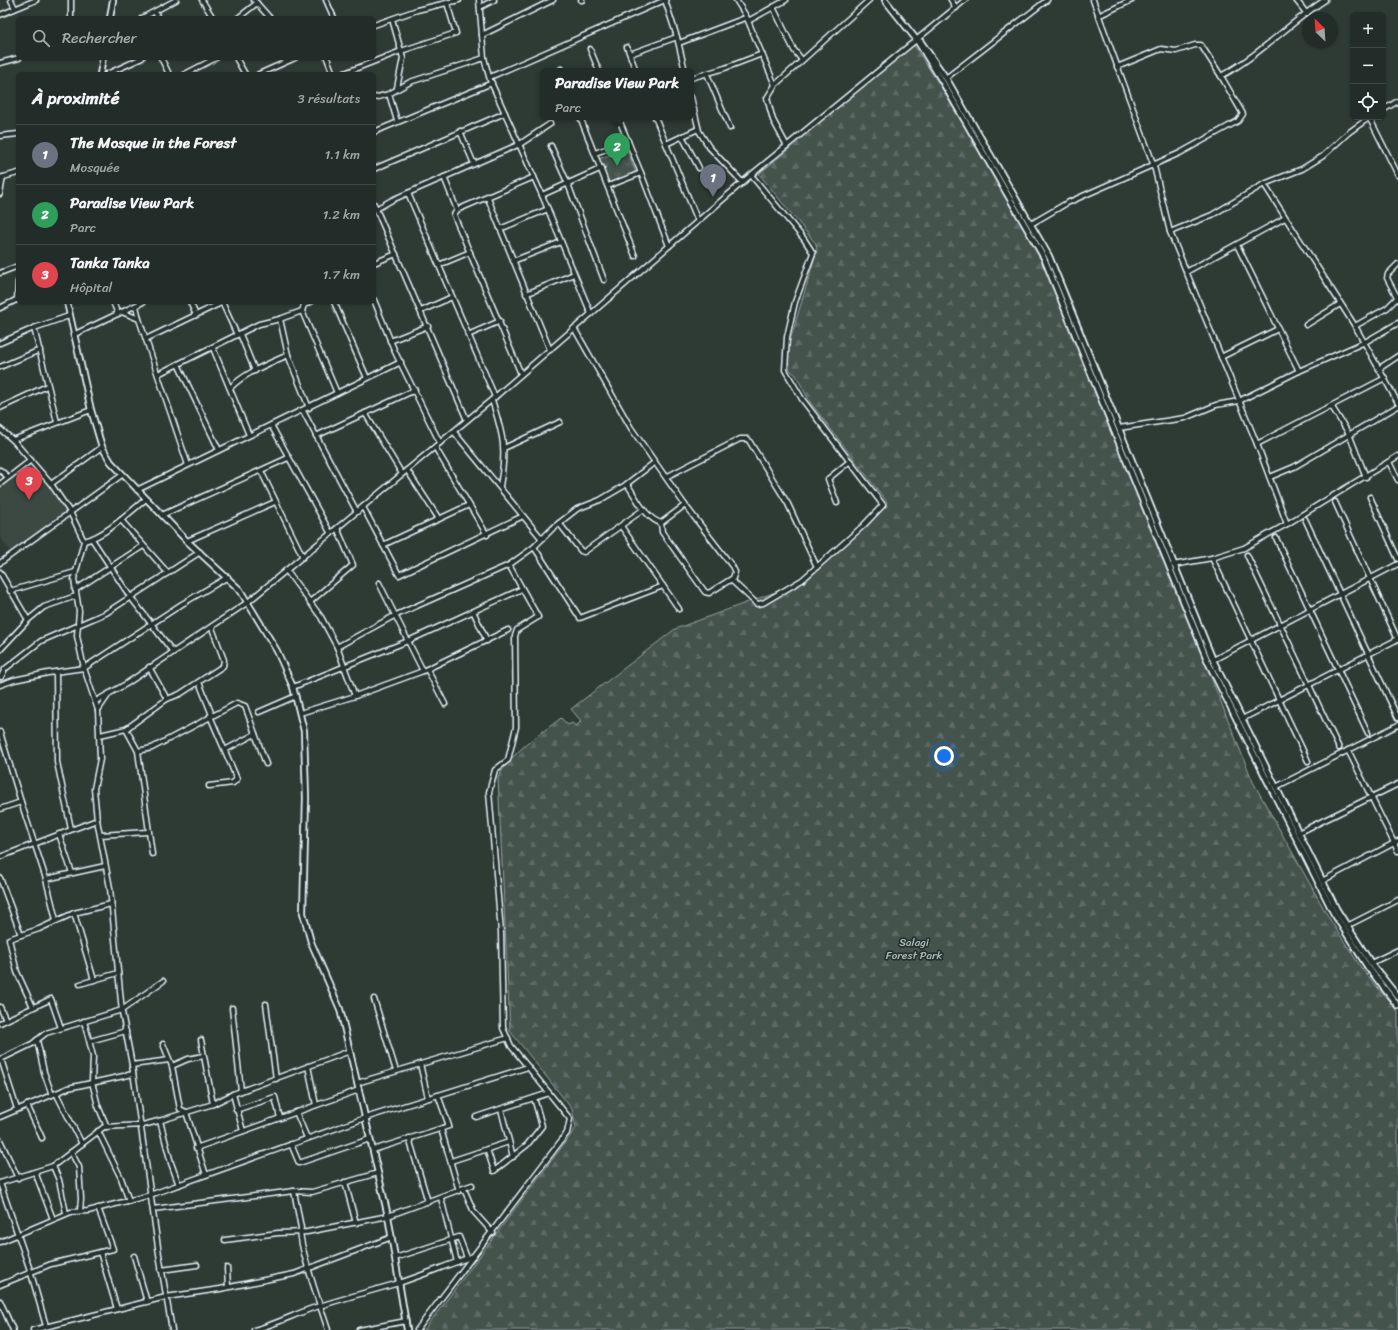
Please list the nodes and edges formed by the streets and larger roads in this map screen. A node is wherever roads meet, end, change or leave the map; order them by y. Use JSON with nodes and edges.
{"nodes":[{"id":1,"x":11,"y":0,"type":"edge"},
{"id":2,"x":36,"y":0,"type":"edge"},
{"id":3,"x":71,"y":0,"type":"edge"},
{"id":4,"x":113,"y":0,"type":"edge"},
{"id":5,"x":176,"y":0,"type":"edge"},
{"id":6,"x":202,"y":0,"type":"edge"},
{"id":7,"x":326,"y":0,"type":"edge"},
{"id":8,"x":430,"y":0,"type":"edge"},
{"id":9,"x":458,"y":0,"type":"edge"},
{"id":10,"x":479,"y":0,"type":"edge"},
{"id":11,"x":494,"y":0,"type":"edge"},
{"id":12,"x":553,"y":0,"type":"edge"},
{"id":13,"x":665,"y":0,"type":"edge"},
{"id":14,"x":736,"y":0,"type":"edge"},
{"id":15,"x":786,"y":0,"type":"edge"},
{"id":16,"x":869,"y":0,"type":"edge"},
{"id":17,"x":885,"y":0,"type":"edge"},
{"id":18,"x":951,"y":0,"type":"edge"},
{"id":19,"x":966,"y":0,"type":"edge"},
{"id":20,"x":1046,"y":0,"type":"edge"},
{"id":21,"x":1093,"y":0,"type":"edge"},
{"id":22,"x":1132,"y":0,"type":"edge"},
{"id":23,"x":1296,"y":0,"type":"edge"},
{"id":24,"x":1325,"y":0,"type":"edge"},
{"id":25,"x":255,"y":2,"type":"edge"},
{"id":26,"x":447,"y":3,"type":"junction"},
{"id":27,"x":432,"y":7,"type":"junction"},
{"id":28,"x":773,"y":7,"type":"junction"},
{"id":29,"x":15,"y":8,"type":"junction"},
{"id":30,"x":480,"y":8,"type":"junction"},
{"id":31,"x":956,"y":8,"type":"junction"},
{"id":32,"x":155,"y":12,"type":"junction"},
{"id":33,"x":1305,"y":12,"type":"edge"},
{"id":34,"x":1310,"y":12,"type":"edge"},
{"id":35,"x":0,"y":15,"type":"edge"},
{"id":36,"x":71,"y":16,"type":"edge"},
{"id":37,"x":110,"y":16,"type":"edge"},
{"id":38,"x":146,"y":16,"type":"edge"},
{"id":39,"x":157,"y":16,"type":"edge"},
{"id":40,"x":212,"y":16,"type":"edge"},
{"id":41,"x":240,"y":16,"type":"edge"},
{"id":42,"x":268,"y":16,"type":"edge"},
{"id":43,"x":333,"y":16,"type":"edge"},
{"id":44,"x":1098,"y":16,"type":"junction"},
{"id":45,"x":1302,"y":18,"type":"edge"},
{"id":46,"x":392,"y":19,"type":"junction"},
{"id":47,"x":747,"y":19,"type":"junction"},
{"id":48,"x":376,"y":24,"type":"edge"},
{"id":49,"x":482,"y":35,"type":"junction"},
{"id":50,"x":677,"y":37,"type":"junction"},
{"id":51,"x":916,"y":39,"type":"junction"},
{"id":52,"x":679,"y":43,"type":"junction"},
{"id":53,"x":627,"y":48,"type":"dead end"},
{"id":54,"x":590,"y":49,"type":"dead end"},
{"id":55,"x":401,"y":51,"type":"junction"},
{"id":56,"x":630,"y":54,"type":"junction"},
{"id":57,"x":762,"y":54,"type":"junction"},
{"id":58,"x":484,"y":58,"type":"junction"},
{"id":59,"x":16,"y":59,"type":"edge"},
{"id":60,"x":103,"y":60,"type":"edge"},
{"id":61,"x":138,"y":60,"type":"edge"},
{"id":62,"x":162,"y":60,"type":"edge"},
{"id":63,"x":212,"y":60,"type":"edge"},
{"id":64,"x":237,"y":60,"type":"edge"},
{"id":65,"x":291,"y":60,"type":"edge"},
{"id":66,"x":328,"y":60,"type":"edge"},
{"id":67,"x":802,"y":60,"type":"junction"},
{"id":68,"x":0,"y":63,"type":"edge"},
{"id":69,"x":1117,"y":67,"type":"junction"},
{"id":70,"x":598,"y":68,"type":"edge"},
{"id":71,"x":635,"y":68,"type":"edge"},
{"id":72,"x":684,"y":68,"type":"edge"},
{"id":73,"x":271,"y":69,"type":"junction"},
{"id":74,"x":100,"y":72,"type":"edge"},
{"id":75,"x":111,"y":72,"type":"edge"},
{"id":76,"x":169,"y":72,"type":"edge"},
{"id":77,"x":189,"y":72,"type":"edge"},
{"id":78,"x":244,"y":72,"type":"edge"},
{"id":79,"x":263,"y":72,"type":"edge"},
{"id":80,"x":272,"y":72,"type":"edge"},
{"id":81,"x":332,"y":72,"type":"edge"},
{"id":82,"x":347,"y":72,"type":"edge"},
{"id":83,"x":708,"y":74,"type":"junction"},
{"id":84,"x":490,"y":76,"type":"junction"},
{"id":85,"x":1221,"y":76,"type":"junction"},
{"id":86,"x":694,"y":77,"type":"edge"},
{"id":87,"x":946,"y":78,"type":"junction"},
{"id":88,"x":492,"y":83,"type":"junction"},
{"id":89,"x":775,"y":85,"type":"junction"},
{"id":90,"x":397,"y":89,"type":"junction"},
{"id":91,"x":389,"y":94,"type":"junction"},
{"id":92,"x":376,"y":97,"type":"edge"},
{"id":93,"x":1398,"y":102,"type":"edge"},
{"id":94,"x":1386,"y":108,"type":"edge"},
{"id":95,"x":694,"y":111,"type":"edge"},
{"id":96,"x":505,"y":113,"type":"junction"},
{"id":97,"x":581,"y":120,"type":"edge"},
{"id":98,"x":619,"y":120,"type":"edge"},
{"id":99,"x":656,"y":120,"type":"edge"},
{"id":100,"x":1366,"y":120,"type":"edge"},
{"id":101,"x":1371,"y":120,"type":"edge"},
{"id":102,"x":397,"y":121,"type":"junction"},
{"id":103,"x":550,"y":124,"type":"dead end"},
{"id":104,"x":730,"y":128,"type":"dead end"},
{"id":105,"x":698,"y":129,"type":"junction"},
{"id":106,"x":376,"y":131,"type":"edge"},
{"id":107,"x":460,"y":132,"type":"junction"},
{"id":108,"x":16,"y":134,"type":"edge"},
{"id":109,"x":0,"y":136,"type":"edge"},
{"id":110,"x":682,"y":136,"type":"junction"},
{"id":111,"x":628,"y":141,"type":"junction"},
{"id":112,"x":520,"y":144,"type":"junction"},
{"id":113,"x":666,"y":144,"type":"junction"},
{"id":114,"x":551,"y":146,"type":"dead end"},
{"id":115,"x":786,"y":146,"type":"junction"},
{"id":116,"x":595,"y":153,"type":"junction"},
{"id":117,"x":474,"y":164,"type":"junction"},
{"id":118,"x":376,"y":166,"type":"edge"},
{"id":119,"x":1154,"y":166,"type":"junction"},
{"id":120,"x":602,"y":168,"type":"junction"},
{"id":121,"x":699,"y":168,"type":"dead end"},
{"id":122,"x":16,"y":173,"type":"edge"},
{"id":123,"x":641,"y":173,"type":"junction"},
{"id":124,"x":751,"y":175,"type":"junction"},
{"id":125,"x":1398,"y":175,"type":"edge"},
{"id":126,"x":1,"y":177,"type":"edge"},
{"id":127,"x":444,"y":177,"type":"junction"},
{"id":128,"x":534,"y":177,"type":"junction"},
{"id":129,"x":743,"y":183,"type":"junction"},
{"id":130,"x":568,"y":184,"type":"junction"},
{"id":131,"x":1264,"y":184,"type":"junction"},
{"id":132,"x":608,"y":186,"type":"junction"},
{"id":133,"x":408,"y":193,"type":"junction"},
{"id":134,"x":0,"y":194,"type":"edge"},
{"id":135,"x":542,"y":195,"type":"junction"},
{"id":136,"x":487,"y":196,"type":"junction"},
{"id":137,"x":376,"y":209,"type":"joint"},
{"id":138,"x":548,"y":209,"type":"junction"},
{"id":139,"x":457,"y":210,"type":"junction"},
{"id":140,"x":1284,"y":218,"type":"junction"},
{"id":141,"x":698,"y":221,"type":"junction"},
{"id":142,"x":1031,"y":224,"type":"junction"},
{"id":143,"x":500,"y":229,"type":"junction"},
{"id":144,"x":1170,"y":232,"type":"junction"},
{"id":145,"x":561,"y":242,"type":"junction"},
{"id":146,"x":1237,"y":245,"type":"junction"},
{"id":147,"x":669,"y":246,"type":"junction"},
{"id":148,"x":470,"y":252,"type":"junction"},
{"id":149,"x":396,"y":254,"type":"junction"},
{"id":150,"x":635,"y":256,"type":"dead end"},
{"id":151,"x":513,"y":261,"type":"junction"},
{"id":152,"x":376,"y":262,"type":"edge"},
{"id":153,"x":1398,"y":264,"type":"edge"},
{"id":154,"x":439,"y":265,"type":"junction"},
{"id":155,"x":16,"y":267,"type":"edge"},
{"id":156,"x":1186,"y":272,"type":"junction"},
{"id":157,"x":0,"y":273,"type":"edge"},
{"id":158,"x":574,"y":274,"type":"junction"},
{"id":159,"x":604,"y":280,"type":"dead end"},
{"id":160,"x":526,"y":294,"type":"junction"},
{"id":161,"x":452,"y":297,"type":"junction"},
{"id":162,"x":1398,"y":299,"type":"edge"},
{"id":163,"x":16,"y":300,"type":"edge"},
{"id":164,"x":66,"y":304,"type":"edge"},
{"id":165,"x":114,"y":304,"type":"edge"},
{"id":166,"x":140,"y":304,"type":"edge"},
{"id":167,"x":191,"y":304,"type":"edge"},
{"id":168,"x":219,"y":304,"type":"edge"},
{"id":169,"x":224,"y":304,"type":"edge"},
{"id":170,"x":306,"y":304,"type":"edge"},
{"id":171,"x":335,"y":304,"type":"edge"},
{"id":172,"x":376,"y":304,"type":"edge"},
{"id":173,"x":1340,"y":304,"type":"junction"},
{"id":174,"x":136,"y":306,"type":"junction"},
{"id":175,"x":0,"y":308,"type":"edge"},
{"id":176,"x":302,"y":311,"type":"junction"},
{"id":177,"x":421,"y":311,"type":"junction"},
{"id":178,"x":120,"y":313,"type":"junction"},
{"id":179,"x":591,"y":314,"type":"junction"},
{"id":180,"x":196,"y":315,"type":"junction"},
{"id":181,"x":69,"y":316,"type":"junction"},
{"id":182,"x":139,"y":319,"type":"junction"},
{"id":183,"x":280,"y":319,"type":"junction"},
{"id":184,"x":500,"y":322,"type":"junction"},
{"id":185,"x":1398,"y":323,"type":"edge"},
{"id":186,"x":1306,"y":325,"type":"dead end"},
{"id":187,"x":428,"y":326,"type":"junction"},
{"id":188,"x":1355,"y":326,"type":"junction"},
{"id":189,"x":34,"y":328,"type":"junction"},
{"id":190,"x":574,"y":328,"type":"junction"},
{"id":191,"x":1278,"y":329,"type":"junction"},
{"id":192,"x":238,"y":334,"type":"junction"},
{"id":193,"x":73,"y":335,"type":"junction"},
{"id":194,"x":468,"y":335,"type":"junction"},
{"id":195,"x":146,"y":339,"type":"junction"},
{"id":196,"x":390,"y":342,"type":"junction"},
{"id":197,"x":1365,"y":342,"type":"junction"},
{"id":198,"x":0,"y":343,"type":"edge"},
{"id":199,"x":213,"y":348,"type":"junction"},
{"id":200,"x":40,"y":350,"type":"junction"},
{"id":201,"x":550,"y":350,"type":"junction"},
{"id":202,"x":288,"y":355,"type":"junction"},
{"id":203,"x":1398,"y":356,"type":"edge"},
{"id":204,"x":1221,"y":357,"type":"junction"},
{"id":205,"x":401,"y":362,"type":"junction"},
{"id":206,"x":178,"y":364,"type":"junction"},
{"id":207,"x":0,"y":367,"type":"edge"},
{"id":208,"x":1380,"y":368,"type":"junction"},
{"id":209,"x":255,"y":371,"type":"junction"},
{"id":210,"x":1299,"y":371,"type":"junction"},
{"id":211,"x":158,"y":374,"type":"junction"},
{"id":212,"x":521,"y":374,"type":"junction"},
{"id":213,"x":367,"y":378,"type":"junction"},
{"id":214,"x":1385,"y":378,"type":"junction"},
{"id":215,"x":47,"y":386,"type":"junction"},
{"id":216,"x":230,"y":388,"type":"junction"},
{"id":217,"x":415,"y":390,"type":"junction"},
{"id":218,"x":1398,"y":391,"type":"edge"},
{"id":219,"x":338,"y":393,"type":"junction"},
{"id":220,"x":1393,"y":393,"type":"junction"},
{"id":221,"x":493,"y":399,"type":"junction"},
{"id":222,"x":1239,"y":401,"type":"junction"},
{"id":223,"x":1398,"y":404,"type":"edge"},
{"id":224,"x":1332,"y":407,"type":"junction"},
{"id":225,"x":0,"y":408,"type":"edge"},
{"id":226,"x":309,"y":408,"type":"junction"},
{"id":227,"x":91,"y":410,"type":"junction"},
{"id":228,"x":303,"y":411,"type":"junction"},
{"id":229,"x":365,"y":414,"type":"junction"},
{"id":230,"x":467,"y":420,"type":"junction"},
{"id":231,"x":57,"y":422,"type":"junction"},
{"id":232,"x":560,"y":422,"type":"dead end"},
{"id":233,"x":271,"y":425,"type":"junction"},
{"id":234,"x":1119,"y":428,"type":"junction"},
{"id":235,"x":0,"y":429,"type":"edge"},
{"id":236,"x":454,"y":432,"type":"junction"},
{"id":237,"x":1349,"y":434,"type":"junction"},
{"id":238,"x":249,"y":435,"type":"junction"},
{"id":239,"x":316,"y":436,"type":"junction"},
{"id":240,"x":13,"y":440,"type":"junction"},
{"id":241,"x":440,"y":443,"type":"junction"},
{"id":242,"x":1257,"y":444,"type":"junction"},
{"id":243,"x":102,"y":447,"type":"junction"},
{"id":244,"x":435,"y":447,"type":"junction"},
{"id":245,"x":504,"y":448,"type":"junction"},
{"id":246,"x":219,"y":450,"type":"junction"},
{"id":247,"x":1398,"y":456,"type":"edge"},
{"id":248,"x":288,"y":458,"type":"junction"},
{"id":249,"x":31,"y":460,"type":"junction"},
{"id":250,"x":850,"y":461,"type":"junction"},
{"id":251,"x":655,"y":462,"type":"junction"},
{"id":252,"x":1389,"y":462,"type":"junction"},
{"id":253,"x":188,"y":465,"type":"junction"},
{"id":254,"x":0,"y":470,"type":"edge"},
{"id":255,"x":407,"y":470,"type":"junction"},
{"id":256,"x":261,"y":471,"type":"junction"},
{"id":257,"x":402,"y":474,"type":"junction"},
{"id":258,"x":122,"y":475,"type":"junction"},
{"id":259,"x":1366,"y":476,"type":"junction"},
{"id":260,"x":8,"y":477,"type":"junction"},
{"id":261,"x":666,"y":477,"type":"junction"},
{"id":262,"x":1270,"y":478,"type":"junction"},
{"id":263,"x":1398,"y":480,"type":"edge"},
{"id":264,"x":0,"y":484,"type":"edge"},
{"id":265,"x":51,"y":484,"type":"junction"},
{"id":266,"x":627,"y":484,"type":"junction"},
{"id":267,"x":500,"y":486,"type":"junction"},
{"id":268,"x":137,"y":490,"type":"junction"},
{"id":269,"x":1370,"y":496,"type":"dead end"},
{"id":270,"x":146,"y":499,"type":"junction"},
{"id":271,"x":275,"y":502,"type":"junction"},
{"id":272,"x":1335,"y":502,"type":"dead end"},
{"id":273,"x":837,"y":503,"type":"dead end"},
{"id":274,"x":469,"y":505,"type":"junction"},
{"id":275,"x":685,"y":505,"type":"junction"},
{"id":276,"x":363,"y":507,"type":"junction"},
{"id":277,"x":644,"y":509,"type":"junction"},
{"id":278,"x":70,"y":512,"type":"junction"},
{"id":279,"x":357,"y":512,"type":"junction"},
{"id":280,"x":162,"y":515,"type":"junction"},
{"id":281,"x":523,"y":516,"type":"junction"},
{"id":282,"x":439,"y":519,"type":"junction"},
{"id":283,"x":1305,"y":519,"type":"dead end"},
{"id":284,"x":121,"y":520,"type":"junction"},
{"id":285,"x":559,"y":523,"type":"junction"},
{"id":286,"x":661,"y":523,"type":"junction"},
{"id":287,"x":1287,"y":524,"type":"junction"},
{"id":288,"x":621,"y":526,"type":"junction"},
{"id":289,"x":337,"y":528,"type":"junction"},
{"id":290,"x":331,"y":534,"type":"junction"},
{"id":291,"x":487,"y":535,"type":"junction"},
{"id":292,"x":1276,"y":538,"type":"dead end"},
{"id":293,"x":92,"y":539,"type":"junction"},
{"id":294,"x":542,"y":540,"type":"junction"},
{"id":295,"x":84,"y":541,"type":"junction"},
{"id":296,"x":187,"y":541,"type":"junction"},
{"id":297,"x":383,"y":545,"type":"junction"},
{"id":298,"x":143,"y":546,"type":"junction"},
{"id":299,"x":534,"y":548,"type":"junction"},
{"id":300,"x":200,"y":552,"type":"junction"},
{"id":301,"x":1247,"y":555,"type":"dead end"},
{"id":302,"x":303,"y":557,"type":"junction"},
{"id":303,"x":1212,"y":558,"type":"junction"},
{"id":304,"x":1398,"y":559,"type":"edge"},
{"id":305,"x":0,"y":563,"type":"edge"},
{"id":306,"x":1398,"y":564,"type":"edge"},
{"id":307,"x":509,"y":565,"type":"junction"},
{"id":308,"x":1173,"y":565,"type":"junction"},
{"id":309,"x":111,"y":566,"type":"junction"},
{"id":310,"x":817,"y":567,"type":"junction"},
{"id":311,"x":286,"y":570,"type":"junction"},
{"id":312,"x":0,"y":572,"type":"edge"},
{"id":313,"x":75,"y":572,"type":"junction"},
{"id":314,"x":168,"y":572,"type":"junction"},
{"id":315,"x":228,"y":577,"type":"junction"},
{"id":316,"x":1370,"y":578,"type":"junction"},
{"id":317,"x":731,"y":580,"type":"junction"},
{"id":318,"x":379,"y":583,"type":"dead end"},
{"id":319,"x":663,"y":586,"type":"junction"},
{"id":320,"x":522,"y":589,"type":"junction"},
{"id":321,"x":75,"y":590,"type":"junction"},
{"id":322,"x":10,"y":591,"type":"junction"},
{"id":323,"x":1340,"y":594,"type":"junction"},
{"id":324,"x":76,"y":596,"type":"junction"},
{"id":325,"x":131,"y":598,"type":"junction"},
{"id":326,"x":248,"y":602,"type":"junction"},
{"id":327,"x":310,"y":602,"type":"junction"},
{"id":328,"x":679,"y":609,"type":"dead end"},
{"id":329,"x":1310,"y":610,"type":"junction"},
{"id":330,"x":473,"y":611,"type":"junction"},
{"id":331,"x":394,"y":616,"type":"junction"},
{"id":332,"x":28,"y":620,"type":"junction"},
{"id":333,"x":78,"y":624,"type":"junction"},
{"id":334,"x":151,"y":625,"type":"junction"},
{"id":335,"x":1280,"y":626,"type":"junction"},
{"id":336,"x":212,"y":628,"type":"junction"},
{"id":337,"x":508,"y":630,"type":"dead end"},
{"id":338,"x":1398,"y":639,"type":"edge"},
{"id":339,"x":408,"y":641,"type":"junction"},
{"id":340,"x":487,"y":641,"type":"junction"},
{"id":341,"x":1250,"y":642,"type":"junction"},
{"id":342,"x":337,"y":647,"type":"junction"},
{"id":343,"x":0,"y":650,"type":"edge"},
{"id":344,"x":173,"y":652,"type":"junction"},
{"id":345,"x":1368,"y":654,"type":"junction"},
{"id":346,"x":1213,"y":660,"type":"junction"},
{"id":347,"x":149,"y":667,"type":"junction"},
{"id":348,"x":84,"y":668,"type":"junction"},
{"id":349,"x":344,"y":668,"type":"junction"},
{"id":350,"x":1338,"y":669,"type":"junction"},
{"id":351,"x":425,"y":670,"type":"junction"},
{"id":352,"x":56,"y":672,"type":"junction"},
{"id":353,"x":0,"y":677,"type":"edge"},
{"id":354,"x":199,"y":682,"type":"junction"},
{"id":355,"x":6,"y":683,"type":"junction"},
{"id":356,"x":1309,"y":684,"type":"junction"},
{"id":357,"x":0,"y":685,"type":"edge"},
{"id":358,"x":293,"y":687,"type":"junction"},
{"id":359,"x":109,"y":694,"type":"junction"},
{"id":360,"x":296,"y":696,"type":"junction"},
{"id":361,"x":355,"y":696,"type":"junction"},
{"id":362,"x":167,"y":699,"type":"junction"},
{"id":363,"x":1278,"y":699,"type":"junction"},
{"id":364,"x":96,"y":701,"type":"junction"},
{"id":365,"x":444,"y":704,"type":"dead end"},
{"id":366,"x":98,"y":710,"type":"junction"},
{"id":367,"x":259,"y":712,"type":"dead end"},
{"id":368,"x":300,"y":713,"type":"junction"},
{"id":369,"x":211,"y":716,"type":"junction"},
{"id":370,"x":1398,"y":718,"type":"edge"},
{"id":371,"x":1242,"y":719,"type":"junction"},
{"id":372,"x":1398,"y":725,"type":"edge"},
{"id":373,"x":126,"y":729,"type":"junction"},
{"id":374,"x":0,"y":732,"type":"edge"},
{"id":375,"x":1368,"y":733,"type":"dead end"},
{"id":376,"x":255,"y":734,"type":"junction"},
{"id":377,"x":100,"y":735,"type":"junction"},
{"id":378,"x":1339,"y":748,"type":"dead end"},
{"id":379,"x":225,"y":750,"type":"junction"},
{"id":380,"x":1348,"y":750,"type":"junction"},
{"id":381,"x":138,"y":751,"type":"junction"},
{"id":382,"x":1308,"y":761,"type":"dead end"},
{"id":383,"x":266,"y":764,"type":"dead end"},
{"id":384,"x":1398,"y":784,"type":"edge"},
{"id":385,"x":209,"y":786,"type":"dead end"},
{"id":386,"x":1276,"y":787,"type":"junction"},
{"id":387,"x":1371,"y":796,"type":"junction"},
{"id":388,"x":20,"y":802,"type":"junction"},
{"id":389,"x":0,"y":809,"type":"edge"},
{"id":390,"x":97,"y":820,"type":"junction"},
{"id":391,"x":71,"y":829,"type":"junction"},
{"id":392,"x":147,"y":832,"type":"junction"},
{"id":393,"x":1298,"y":833,"type":"junction"},
{"id":394,"x":59,"y":834,"type":"junction"},
{"id":395,"x":101,"y":835,"type":"junction"},
{"id":396,"x":1396,"y":842,"type":"edge"},
{"id":397,"x":34,"y":844,"type":"junction"},
{"id":398,"x":1398,"y":851,"type":"edge"},
{"id":399,"x":152,"y":854,"type":"dead end"},
{"id":400,"x":0,"y":857,"type":"edge"},
{"id":401,"x":105,"y":866,"type":"junction"},
{"id":402,"x":72,"y":873,"type":"junction"},
{"id":403,"x":0,"y":878,"type":"edge"},
{"id":404,"x":46,"y":879,"type":"junction"},
{"id":405,"x":1322,"y":881,"type":"junction"},
{"id":406,"x":1398,"y":900,"type":"edge"},
{"id":407,"x":111,"y":904,"type":"junction"},
{"id":408,"x":74,"y":913,"type":"junction"},
{"id":409,"x":56,"y":920,"type":"junction"},
{"id":410,"x":1346,"y":926,"type":"junction"},
{"id":411,"x":21,"y":935,"type":"junction"},
{"id":412,"x":1398,"y":950,"type":"edge"},
{"id":413,"x":1371,"y":963,"type":"junction"},
{"id":414,"x":118,"y":973,"type":"junction"},
{"id":415,"x":94,"y":980,"type":"junction"},
{"id":416,"x":163,"y":981,"type":"dead end"},
{"id":417,"x":80,"y":984,"type":"dead end"},
{"id":418,"x":1398,"y":997,"type":"edge"},
{"id":419,"x":374,"y":999,"type":"dead end"},
{"id":420,"x":266,"y":1004,"type":"dead end"},
{"id":421,"x":1398,"y":1006,"type":"edge"},
{"id":422,"x":0,"y":1007,"type":"edge"},
{"id":423,"x":32,"y":1007,"type":"junction"},
{"id":424,"x":232,"y":1008,"type":"dead end"},
{"id":425,"x":122,"y":1010,"type":"junction"},
{"id":426,"x":6,"y":1020,"type":"junction"},
{"id":427,"x":84,"y":1021,"type":"junction"},
{"id":428,"x":0,"y":1023,"type":"edge"},
{"id":429,"x":61,"y":1028,"type":"junction"},
{"id":430,"x":126,"y":1031,"type":"junction"},
{"id":431,"x":508,"y":1038,"type":"junction"},
{"id":432,"x":37,"y":1040,"type":"junction"},
{"id":433,"x":201,"y":1040,"type":"dead end"},
{"id":434,"x":90,"y":1041,"type":"junction"},
{"id":435,"x":163,"y":1044,"type":"dead end"},
{"id":436,"x":350,"y":1051,"type":"junction"},
{"id":437,"x":204,"y":1056,"type":"junction"},
{"id":438,"x":169,"y":1060,"type":"junction"},
{"id":439,"x":420,"y":1064,"type":"junction"},
{"id":440,"x":132,"y":1065,"type":"junction"},
{"id":441,"x":172,"y":1066,"type":"junction"},
{"id":442,"x":308,"y":1066,"type":"junction"},
{"id":443,"x":528,"y":1067,"type":"junction"},
{"id":444,"x":396,"y":1071,"type":"junction"},
{"id":445,"x":133,"y":1074,"type":"junction"},
{"id":446,"x":276,"y":1079,"type":"junction"},
{"id":447,"x":92,"y":1082,"type":"junction"},
{"id":448,"x":357,"y":1083,"type":"junction"},
{"id":449,"x":359,"y":1090,"type":"junction"},
{"id":450,"x":241,"y":1091,"type":"junction"},
{"id":451,"x":549,"y":1093,"type":"junction"},
{"id":452,"x":54,"y":1094,"type":"junction"},
{"id":453,"x":233,"y":1094,"type":"junction"},
{"id":454,"x":438,"y":1095,"type":"junction"},
{"id":455,"x":428,"y":1098,"type":"junction"},
{"id":456,"x":534,"y":1098,"type":"junction"},
{"id":457,"x":213,"y":1104,"type":"junction"},
{"id":458,"x":27,"y":1105,"type":"junction"},
{"id":459,"x":316,"y":1105,"type":"junction"},
{"id":460,"x":17,"y":1109,"type":"junction"},
{"id":461,"x":501,"y":1109,"type":"junction"},
{"id":462,"x":236,"y":1110,"type":"junction"},
{"id":463,"x":186,"y":1112,"type":"junction"},
{"id":464,"x":296,"y":1112,"type":"junction"},
{"id":465,"x":0,"y":1117,"type":"edge"},
{"id":466,"x":476,"y":1117,"type":"dead end"},
{"id":467,"x":280,"y":1118,"type":"junction"},
{"id":468,"x":365,"y":1118,"type":"junction"},
{"id":469,"x":160,"y":1121,"type":"junction"},
{"id":470,"x":140,"y":1125,"type":"junction"},
{"id":471,"x":107,"y":1127,"type":"junction"},
{"id":472,"x":441,"y":1129,"type":"junction"},
{"id":473,"x":98,"y":1131,"type":"junction"},
{"id":474,"x":243,"y":1132,"type":"junction"},
{"id":475,"x":42,"y":1138,"type":"dead end"},
{"id":476,"x":307,"y":1138,"type":"junction"},
{"id":477,"x":409,"y":1138,"type":"junction"},
{"id":478,"x":370,"y":1139,"type":"junction"},
{"id":479,"x":0,"y":1140,"type":"edge"},
{"id":480,"x":509,"y":1142,"type":"junction"},
{"id":481,"x":82,"y":1144,"type":"junction"},
{"id":482,"x":291,"y":1144,"type":"junction"},
{"id":483,"x":196,"y":1148,"type":"junction"},
{"id":484,"x":487,"y":1149,"type":"junction"},
{"id":485,"x":373,"y":1150,"type":"junction"},
{"id":486,"x":71,"y":1152,"type":"junction"},
{"id":487,"x":513,"y":1157,"type":"junction"},
{"id":488,"x":451,"y":1161,"type":"junction"},
{"id":489,"x":53,"y":1166,"type":"junction"},
{"id":490,"x":35,"y":1172,"type":"junction"},
{"id":491,"x":378,"y":1173,"type":"junction"},
{"id":492,"x":206,"y":1175,"type":"junction"},
{"id":493,"x":18,"y":1178,"type":"junction"},
{"id":494,"x":345,"y":1182,"type":"junction"},
{"id":495,"x":0,"y":1183,"type":"edge"},
{"id":496,"x":179,"y":1185,"type":"junction"},
{"id":497,"x":472,"y":1185,"type":"dead end"},
{"id":498,"x":462,"y":1190,"type":"junction"},
{"id":499,"x":294,"y":1191,"type":"junction"},
{"id":500,"x":151,"y":1195,"type":"junction"},
{"id":501,"x":441,"y":1198,"type":"junction"},
{"id":502,"x":129,"y":1201,"type":"junction"},
{"id":503,"x":428,"y":1202,"type":"junction"},
{"id":504,"x":98,"y":1208,"type":"junction"},
{"id":505,"x":153,"y":1210,"type":"junction"},
{"id":506,"x":80,"y":1211,"type":"junction"},
{"id":507,"x":66,"y":1214,"type":"junction"},
{"id":508,"x":388,"y":1216,"type":"junction"},
{"id":509,"x":53,"y":1219,"type":"junction"},
{"id":510,"x":356,"y":1223,"type":"junction"},
{"id":511,"x":299,"y":1232,"type":"junction"},
{"id":512,"x":493,"y":1233,"type":"junction"},
{"id":513,"x":18,"y":1235,"type":"junction"},
{"id":514,"x":392,"y":1237,"type":"junction"},
{"id":515,"x":451,"y":1239,"type":"junction"},
{"id":516,"x":224,"y":1240,"type":"dead end"},
{"id":517,"x":0,"y":1242,"type":"edge"},
{"id":518,"x":100,"y":1252,"type":"junction"},
{"id":519,"x":134,"y":1256,"type":"dead end"},
{"id":520,"x":475,"y":1256,"type":"junction"},
{"id":521,"x":395,"y":1258,"type":"junction"},
{"id":522,"x":467,"y":1258,"type":"junction"},
{"id":523,"x":457,"y":1262,"type":"junction"},
{"id":524,"x":197,"y":1265,"type":"dead end"},
{"id":525,"x":227,"y":1268,"type":"dead end"},
{"id":526,"x":310,"y":1268,"type":"junction"},
{"id":527,"x":161,"y":1270,"type":"junction"},
{"id":528,"x":30,"y":1271,"type":"junction"},
{"id":529,"x":400,"y":1282,"type":"junction"},
{"id":530,"x":0,"y":1285,"type":"edge"},
{"id":531,"x":228,"y":1288,"type":"junction"},
{"id":532,"x":166,"y":1297,"type":"junction"},
{"id":533,"x":0,"y":1301,"type":"edge"},
{"id":534,"x":147,"y":1302,"type":"junction"},
{"id":535,"x":321,"y":1305,"type":"junction"},
{"id":536,"x":117,"y":1309,"type":"junction"},
{"id":537,"x":406,"y":1321,"type":"junction"},
{"id":538,"x":274,"y":1325,"type":"junction"},
{"id":539,"x":46,"y":1326,"type":"junction"},
{"id":540,"x":13,"y":1330,"type":"edge"},
{"id":541,"x":33,"y":1330,"type":"edge"},
{"id":542,"x":172,"y":1330,"type":"edge"},
{"id":543,"x":254,"y":1330,"type":"edge"},
{"id":544,"x":270,"y":1330,"type":"edge"},
{"id":545,"x":328,"y":1330,"type":"edge"},
{"id":546,"x":359,"y":1330,"type":"edge"},
{"id":547,"x":407,"y":1330,"type":"edge"},
{"id":548,"x":417,"y":1330,"type":"edge"}],
"edges":[{"from":1,"to":29,"type":"street"},
{"from":2,"to":29,"type":"street"},
{"from":3,"to":36,"type":"street"},
{"from":4,"to":37,"type":"street"},
{"from":5,"to":32,"type":"street"},
{"from":6,"to":40,"type":"street"},
{"from":7,"to":43,"type":"street"},
{"from":8,"to":27,"type":"street"},
{"from":9,"to":26,"type":"street"},
{"from":10,"to":30,"type":"street"},
{"from":11,"to":30,"type":"street"},
{"from":12,"to":49,"type":"street"},
{"from":13,"to":50,"type":"street"},
{"from":13,"to":84,"type":"street"},
{"from":14,"to":47,"type":"street"},
{"from":15,"to":28,"type":"street"},
{"from":16,"to":67,"type":"street"},
{"from":17,"to":51,"type":"street"},
{"from":18,"to":31,"type":"street"},
{"from":19,"to":31,"type":"street"},
{"from":20,"to":87,"type":"street"},
{"from":21,"to":44,"type":"street"},
{"from":22,"to":44,"type":"street"},
{"from":23,"to":33,"type":"street"},
{"from":24,"to":34,"type":"street"},
{"from":25,"to":41,"type":"street"},
{"from":25,"to":42,"type":"street"},
{"from":26,"to":27,"type":"street"},
{"from":26,"to":55,"type":"street"},
{"from":27,"to":46,"type":"street"},
{"from":28,"to":47,"type":"street"},
{"from":28,"to":67,"type":"street"},
{"from":29,"to":35,"type":"street"},
{"from":30,"to":49,"type":"street"},
{"from":31,"to":51,"type":"street"},
{"from":32,"to":38,"type":"street"},
{"from":32,"to":39,"type":"street"},
{"from":44,"to":69,"type":"street"},
{"from":45,"to":85,"type":"street"},
{"from":46,"to":48,"type":"street"},
{"from":46,"to":55,"type":"street"},
{"from":47,"to":52,"type":"street"},
{"from":47,"to":57,"type":"street"},
{"from":49,"to":58,"type":"street"},
{"from":50,"to":52,"type":"street"},
{"from":50,"to":56,"type":"street"},
{"from":51,"to":87,"type":"street"},
{"from":51,"to":115,"type":"street"},
{"from":51,"to":421,"type":"street"},
{"from":52,"to":72,"type":"street"},
{"from":53,"to":56,"type":"street"},
{"from":54,"to":70,"type":"street"},
{"from":55,"to":82,"type":"street"},
{"from":55,"to":90,"type":"street"},
{"from":56,"to":71,"type":"street"},
{"from":57,"to":83,"type":"street"},
{"from":57,"to":89,"type":"street"},
{"from":58,"to":84,"type":"street"},
{"from":58,"to":90,"type":"street"},
{"from":59,"to":68,"type":"street"},
{"from":60,"to":74,"type":"street"},
{"from":61,"to":75,"type":"street"},
{"from":62,"to":76,"type":"street"},
{"from":63,"to":77,"type":"street"},
{"from":64,"to":78,"type":"street"},
{"from":65,"to":73,"type":"street"},
{"from":66,"to":81,"type":"street"},
{"from":67,"to":89,"type":"street"},
{"from":69,"to":85,"type":"street"},
{"from":69,"to":119,"type":"street"},
{"from":73,"to":79,"type":"street"},
{"from":73,"to":80,"type":"street"},
{"from":83,"to":86,"type":"street"},
{"from":83,"to":104,"type":"street"},
{"from":84,"to":88,"type":"street"},
{"from":85,"to":119,"type":"street"},
{"from":87,"to":142,"type":"street"},
{"from":88,"to":96,"type":"street"},
{"from":88,"to":102,"type":"street"},
{"from":89,"to":115,"type":"street"},
{"from":90,"to":91,"type":"street"},
{"from":91,"to":92,"type":"street"},
{"from":91,"to":102,"type":"street"},
{"from":93,"to":94,"type":"street"},
{"from":95,"to":105,"type":"street"},
{"from":96,"to":107,"type":"street"},
{"from":96,"to":112,"type":"street"},
{"from":97,"to":116,"type":"street"},
{"from":98,"to":111,"type":"street"},
{"from":99,"to":113,"type":"street"},
{"from":100,"to":131,"type":"street"},
{"from":101,"to":125,"type":"street"},
{"from":102,"to":106,"type":"street"},
{"from":103,"to":112,"type":"street"},
{"from":105,"to":110,"type":"street"},
{"from":105,"to":129,"type":"street"},
{"from":107,"to":117,"type":"street"},
{"from":107,"to":118,"type":"street"},
{"from":108,"to":109,"type":"street"},
{"from":110,"to":113,"type":"street"},
{"from":110,"to":121,"type":"street"},
{"from":111,"to":116,"type":"street"},
{"from":111,"to":123,"type":"street"},
{"from":112,"to":117,"type":"street"},
{"from":112,"to":128,"type":"street"},
{"from":113,"to":141,"type":"street"},
{"from":114,"to":130,"type":"street"},
{"from":115,"to":124,"type":"street"},
{"from":116,"to":120,"type":"street"},
{"from":117,"to":127,"type":"street"},
{"from":119,"to":142,"type":"street"},
{"from":119,"to":144,"type":"street"},
{"from":120,"to":130,"type":"street"},
{"from":120,"to":132,"type":"street"},
{"from":122,"to":126,"type":"street"},
{"from":123,"to":132,"type":"street"},
{"from":123,"to":147,"type":"street"},
{"from":124,"to":129,"type":"street"},
{"from":124,"to":250,"type":"street"},
{"from":126,"to":134,"type":"street"},
{"from":127,"to":133,"type":"street"},
{"from":127,"to":139,"type":"street"},
{"from":128,"to":135,"type":"street"},
{"from":128,"to":136,"type":"street"},
{"from":129,"to":141,"type":"street"},
{"from":130,"to":135,"type":"street"},
{"from":130,"to":159,"type":"street"},
{"from":131,"to":140,"type":"street"},
{"from":131,"to":144,"type":"street"},
{"from":132,"to":150,"type":"street"},
{"from":133,"to":137,"type":"street"},
{"from":133,"to":154,"type":"street"},
{"from":135,"to":138,"type":"street"},
{"from":136,"to":139,"type":"street"},
{"from":136,"to":143,"type":"street"},
{"from":137,"to":149,"type":"street"},
{"from":138,"to":143,"type":"street"},
{"from":138,"to":145,"type":"street"},
{"from":139,"to":148,"type":"street"},
{"from":140,"to":146,"type":"street"},
{"from":140,"to":173,"type":"street"},
{"from":141,"to":147,"type":"street"},
{"from":142,"to":234,"type":"street"},
{"from":143,"to":151,"type":"street"},
{"from":144,"to":156,"type":"street"},
{"from":145,"to":151,"type":"street"},
{"from":145,"to":158,"type":"street"},
{"from":146,"to":156,"type":"street"},
{"from":146,"to":191,"type":"street"},
{"from":147,"to":179,"type":"street"},
{"from":148,"to":154,"type":"street"},
{"from":148,"to":184,"type":"street"},
{"from":149,"to":152,"type":"street"},
{"from":149,"to":177,"type":"street"},
{"from":151,"to":160,"type":"street"},
{"from":153,"to":162,"type":"street"},
{"from":154,"to":161,"type":"street"},
{"from":155,"to":157,"type":"street"},
{"from":156,"to":204,"type":"street"},
{"from":158,"to":160,"type":"street"},
{"from":158,"to":179,"type":"street"},
{"from":160,"to":201,"type":"street"},
{"from":161,"to":177,"type":"street"},
{"from":161,"to":194,"type":"street"},
{"from":162,"to":188,"type":"street"},
{"from":163,"to":175,"type":"street"},
{"from":164,"to":181,"type":"street"},
{"from":165,"to":178,"type":"street"},
{"from":166,"to":174,"type":"street"},
{"from":167,"to":180,"type":"street"},
{"from":168,"to":180,"type":"street"},
{"from":169,"to":192,"type":"street"},
{"from":170,"to":176,"type":"street"},
{"from":171,"to":213,"type":"street"},
{"from":172,"to":196,"type":"street"},
{"from":173,"to":186,"type":"street"},
{"from":173,"to":188,"type":"street"},
{"from":174,"to":178,"type":"street"},
{"from":174,"to":182,"type":"street"},
{"from":176,"to":183,"type":"street"},
{"from":176,"to":219,"type":"street"},
{"from":177,"to":187,"type":"street"},
{"from":178,"to":182,"type":"street"},
{"from":178,"to":193,"type":"street"},
{"from":179,"to":190,"type":"street"},
{"from":180,"to":195,"type":"street"},
{"from":181,"to":189,"type":"street"},
{"from":181,"to":193,"type":"street"},
{"from":182,"to":195,"type":"street"},
{"from":183,"to":192,"type":"street"},
{"from":183,"to":202,"type":"street"},
{"from":184,"to":194,"type":"street"},
{"from":184,"to":212,"type":"street"},
{"from":185,"to":197,"type":"street"},
{"from":187,"to":196,"type":"street"},
{"from":187,"to":230,"type":"street"},
{"from":188,"to":197,"type":"street"},
{"from":189,"to":198,"type":"street"},
{"from":189,"to":200,"type":"street"},
{"from":190,"to":201,"type":"street"},
{"from":190,"to":251,"type":"street"},
{"from":191,"to":204,"type":"street"},
{"from":191,"to":210,"type":"street"},
{"from":192,"to":199,"type":"street"},
{"from":192,"to":209,"type":"street"},
{"from":193,"to":227,"type":"street"},
{"from":194,"to":221,"type":"street"},
{"from":195,"to":211,"type":"street"},
{"from":196,"to":205,"type":"street"},
{"from":197,"to":208,"type":"street"},
{"from":197,"to":210,"type":"street"},
{"from":199,"to":206,"type":"street"},
{"from":199,"to":216,"type":"street"},
{"from":200,"to":207,"type":"street"},
{"from":200,"to":215,"type":"street"},
{"from":201,"to":212,"type":"street"},
{"from":202,"to":209,"type":"street"},
{"from":202,"to":226,"type":"street"},
{"from":203,"to":208,"type":"street"},
{"from":204,"to":222,"type":"street"},
{"from":205,"to":213,"type":"street"},
{"from":205,"to":217,"type":"street"},
{"from":206,"to":211,"type":"street"},
{"from":206,"to":246,"type":"street"},
{"from":208,"to":214,"type":"street"},
{"from":209,"to":216,"type":"street"},
{"from":210,"to":222,"type":"street"},
{"from":211,"to":253,"type":"street"},
{"from":212,"to":221,"type":"street"},
{"from":213,"to":219,"type":"street"},
{"from":214,"to":220,"type":"street"},
{"from":214,"to":224,"type":"street"},
{"from":215,"to":225,"type":"street"},
{"from":215,"to":231,"type":"street"},
{"from":216,"to":238,"type":"street"},
{"from":217,"to":229,"type":"street"},
{"from":217,"to":241,"type":"street"},
{"from":218,"to":220,"type":"street"},
{"from":219,"to":226,"type":"street"},
{"from":220,"to":223,"type":"street"},
{"from":221,"to":230,"type":"street"},
{"from":221,"to":245,"type":"street"},
{"from":222,"to":234,"type":"street"},
{"from":222,"to":242,"type":"street"},
{"from":223,"to":237,"type":"street"},
{"from":224,"to":237,"type":"street"},
{"from":224,"to":242,"type":"street"},
{"from":226,"to":228,"type":"street"},
{"from":227,"to":231,"type":"street"},
{"from":227,"to":243,"type":"street"},
{"from":228,"to":233,"type":"street"},
{"from":228,"to":239,"type":"street"},
{"from":229,"to":239,"type":"street"},
{"from":229,"to":257,"type":"street"},
{"from":230,"to":236,"type":"street"},
{"from":231,"to":240,"type":"street"},
{"from":232,"to":245,"type":"street"},
{"from":233,"to":238,"type":"street"},
{"from":233,"to":248,"type":"street"},
{"from":234,"to":308,"type":"street"},
{"from":235,"to":240,"type":"street"},
{"from":236,"to":241,"type":"street"},
{"from":236,"to":267,"type":"street"},
{"from":237,"to":259,"type":"street"},
{"from":237,"to":262,"type":"street"},
{"from":238,"to":246,"type":"street"},
{"from":239,"to":279,"type":"street"},
{"from":240,"to":249,"type":"street"},
{"from":241,"to":244,"type":"street"},
{"from":242,"to":262,"type":"street"},
{"from":243,"to":258,"type":"street"},
{"from":243,"to":265,"type":"street"},
{"from":244,"to":255,"type":"street"},
{"from":244,"to":274,"type":"street"},
{"from":245,"to":267,"type":"street"},
{"from":246,"to":253,"type":"street"},
{"from":247,"to":252,"type":"street"},
{"from":248,"to":256,"type":"street"},
{"from":248,"to":290,"type":"street"},
{"from":249,"to":260,"type":"street"},
{"from":249,"to":265,"type":"street"},
{"from":250,"to":273,"type":"street"},
{"from":250,"to":310,"type":"street"},
{"from":251,"to":261,"type":"street"},
{"from":251,"to":266,"type":"street"},
{"from":252,"to":259,"type":"street"},
{"from":252,"to":263,"type":"street"},
{"from":253,"to":268,"type":"street"},
{"from":254,"to":260,"type":"street"},
{"from":255,"to":257,"type":"street"},
{"from":255,"to":282,"type":"street"},
{"from":256,"to":271,"type":"street"},
{"from":256,"to":280,"type":"street"},
{"from":257,"to":276,"type":"street"},
{"from":258,"to":268,"type":"street"},
{"from":258,"to":278,"type":"street"},
{"from":259,"to":287,"type":"street"},
{"from":260,"to":264,"type":"street"},
{"from":261,"to":275,"type":"street"},
{"from":261,"to":310,"type":"street"},
{"from":262,"to":287,"type":"street"},
{"from":265,"to":278,"type":"street"},
{"from":266,"to":277,"type":"street"},
{"from":266,"to":285,"type":"street"},
{"from":267,"to":281,"type":"street"},
{"from":268,"to":270,"type":"street"},
{"from":269,"to":304,"type":"street"},
{"from":270,"to":280,"type":"street"},
{"from":270,"to":284,"type":"street"},
{"from":271,"to":296,"type":"street"},
{"from":271,"to":302,"type":"street"},
{"from":272,"to":316,"type":"street"},
{"from":274,"to":282,"type":"street"},
{"from":274,"to":291,"type":"street"},
{"from":275,"to":286,"type":"street"},
{"from":275,"to":317,"type":"street"},
{"from":276,"to":279,"type":"street"},
{"from":276,"to":297,"type":"street"},
{"from":277,"to":286,"type":"street"},
{"from":277,"to":288,"type":"street"},
{"from":278,"to":295,"type":"street"},
{"from":278,"to":305,"type":"street"},
{"from":279,"to":289,"type":"street"},
{"from":280,"to":296,"type":"street"},
{"from":281,"to":291,"type":"street"},
{"from":281,"to":294,"type":"street"},
{"from":282,"to":297,"type":"street"},
{"from":283,"to":323,"type":"street"},
{"from":284,"to":293,"type":"street"},
{"from":284,"to":298,"type":"street"},
{"from":285,"to":288,"type":"street"},
{"from":285,"to":294,"type":"street"},
{"from":286,"to":317,"type":"street"},
{"from":287,"to":303,"type":"street"},
{"from":288,"to":319,"type":"street"},
{"from":289,"to":290,"type":"street"},
{"from":289,"to":327,"type":"street"},
{"from":290,"to":302,"type":"street"},
{"from":291,"to":297,"type":"street"},
{"from":292,"to":329,"type":"street"},
{"from":293,"to":295,"type":"street"},
{"from":293,"to":309,"type":"street"},
{"from":294,"to":299,"type":"street"},
{"from":295,"to":313,"type":"street"},
{"from":296,"to":300,"type":"street"},
{"from":298,"to":309,"type":"street"},
{"from":298,"to":314,"type":"street"},
{"from":299,"to":307,"type":"street"},
{"from":299,"to":319,"type":"street"},
{"from":300,"to":314,"type":"street"},
{"from":300,"to":315,"type":"street"},
{"from":301,"to":335,"type":"street"},
{"from":302,"to":311,"type":"street"},
{"from":303,"to":308,"type":"street"},
{"from":303,"to":341,"type":"street"},
{"from":306,"to":316,"type":"street"},
{"from":307,"to":320,"type":"street"},
{"from":307,"to":331,"type":"street"},
{"from":308,"to":346,"type":"street"},
{"from":309,"to":321,"type":"street"},
{"from":309,"to":325,"type":"street"},
{"from":310,"to":317,"type":"street"},
{"from":311,"to":326,"type":"street"},
{"from":311,"to":327,"type":"street"},
{"from":312,"to":322,"type":"street"},
{"from":313,"to":321,"type":"street"},
{"from":313,"to":322,"type":"street"},
{"from":314,"to":325,"type":"street"},
{"from":315,"to":326,"type":"street"},
{"from":315,"to":334,"type":"street"},
{"from":316,"to":323,"type":"street"},
{"from":316,"to":338,"type":"street"},
{"from":318,"to":331,"type":"street"},
{"from":319,"to":328,"type":"street"},
{"from":320,"to":330,"type":"street"},
{"from":320,"to":431,"type":"street"},
{"from":321,"to":324,"type":"street"},
{"from":322,"to":332,"type":"street"},
{"from":323,"to":329,"type":"street"},
{"from":323,"to":345,"type":"street"},
{"from":324,"to":332,"type":"street"},
{"from":324,"to":333,"type":"street"},
{"from":325,"to":333,"type":"street"},
{"from":325,"to":334,"type":"street"},
{"from":326,"to":336,"type":"street"},
{"from":326,"to":358,"type":"street"},
{"from":327,"to":342,"type":"street"},
{"from":329,"to":335,"type":"street"},
{"from":329,"to":350,"type":"street"},
{"from":330,"to":339,"type":"street"},
{"from":330,"to":340,"type":"street"},
{"from":331,"to":339,"type":"street"},
{"from":331,"to":342,"type":"street"},
{"from":332,"to":343,"type":"street"},
{"from":333,"to":348,"type":"street"},
{"from":333,"to":353,"type":"street"},
{"from":334,"to":344,"type":"street"},
{"from":334,"to":348,"type":"street"},
{"from":335,"to":341,"type":"street"},
{"from":335,"to":356,"type":"street"},
{"from":336,"to":344,"type":"street"},
{"from":336,"to":354,"type":"street"},
{"from":337,"to":340,"type":"street"},
{"from":338,"to":345,"type":"street"},
{"from":339,"to":349,"type":"street"},
{"from":339,"to":351,"type":"street"},
{"from":340,"to":351,"type":"street"},
{"from":341,"to":346,"type":"street"},
{"from":341,"to":363,"type":"street"},
{"from":342,"to":349,"type":"street"},
{"from":344,"to":347,"type":"street"},
{"from":345,"to":350,"type":"street"},
{"from":345,"to":370,"type":"street"},
{"from":346,"to":371,"type":"street"},
{"from":347,"to":359,"type":"street"},
{"from":347,"to":362,"type":"street"},
{"from":348,"to":352,"type":"street"},
{"from":348,"to":364,"type":"street"},
{"from":349,"to":358,"type":"street"},
{"from":349,"to":361,"type":"street"},
{"from":350,"to":356,"type":"street"},
{"from":350,"to":375,"type":"street"},
{"from":351,"to":361,"type":"street"},
{"from":351,"to":365,"type":"street"},
{"from":352,"to":355,"type":"street"},
{"from":352,"to":391,"type":"street"},
{"from":353,"to":355,"type":"street"},
{"from":354,"to":362,"type":"street"},
{"from":354,"to":369,"type":"street"},
{"from":355,"to":357,"type":"street"},
{"from":356,"to":363,"type":"street"},
{"from":356,"to":378,"type":"street"},
{"from":358,"to":360,"type":"street"},
{"from":359,"to":364,"type":"street"},
{"from":359,"to":366,"type":"street"},
{"from":360,"to":367,"type":"street"},
{"from":360,"to":368,"type":"street"},
{"from":361,"to":368,"type":"street"},
{"from":362,"to":373,"type":"street"},
{"from":363,"to":371,"type":"street"},
{"from":363,"to":382,"type":"street"},
{"from":364,"to":366,"type":"street"},
{"from":366,"to":377,"type":"street"},
{"from":368,"to":436,"type":"street"},
{"from":369,"to":376,"type":"street"},
{"from":369,"to":379,"type":"street"},
{"from":369,"to":381,"type":"street"},
{"from":371,"to":386,"type":"street"},
{"from":372,"to":380,"type":"street"},
{"from":373,"to":377,"type":"street"},
{"from":373,"to":381,"type":"street"},
{"from":374,"to":388,"type":"street"},
{"from":376,"to":379,"type":"street"},
{"from":376,"to":383,"type":"street"},
{"from":377,"to":390,"type":"street"},
{"from":379,"to":385,"type":"street"},
{"from":380,"to":386,"type":"street"},
{"from":380,"to":387,"type":"street"},
{"from":381,"to":392,"type":"street"},
{"from":384,"to":387,"type":"street"},
{"from":386,"to":393,"type":"street"},
{"from":387,"to":393,"type":"street"},
{"from":387,"to":396,"type":"street"},
{"from":388,"to":389,"type":"street"},
{"from":388,"to":397,"type":"street"},
{"from":390,"to":391,"type":"street"},
{"from":390,"to":395,"type":"street"},
{"from":391,"to":394,"type":"street"},
{"from":392,"to":395,"type":"street"},
{"from":392,"to":399,"type":"street"},
{"from":393,"to":405,"type":"street"},
{"from":394,"to":397,"type":"street"},
{"from":394,"to":402,"type":"street"},
{"from":395,"to":401,"type":"street"},
{"from":396,"to":398,"type":"street"},
{"from":396,"to":405,"type":"street"},
{"from":397,"to":400,"type":"street"},
{"from":397,"to":404,"type":"street"},
{"from":401,"to":402,"type":"street"},
{"from":401,"to":407,"type":"street"},
{"from":402,"to":404,"type":"street"},
{"from":403,"to":411,"type":"street"},
{"from":404,"to":409,"type":"street"},
{"from":405,"to":410,"type":"street"},
{"from":406,"to":410,"type":"street"},
{"from":407,"to":408,"type":"street"},
{"from":407,"to":414,"type":"street"},
{"from":408,"to":409,"type":"street"},
{"from":408,"to":415,"type":"street"},
{"from":409,"to":411,"type":"street"},
{"from":410,"to":413,"type":"street"},
{"from":411,"to":423,"type":"street"},
{"from":412,"to":413,"type":"street"},
{"from":413,"to":418,"type":"street"},
{"from":414,"to":415,"type":"street"},
{"from":414,"to":425,"type":"street"},
{"from":415,"to":417,"type":"street"},
{"from":416,"to":425,"type":"street"},
{"from":419,"to":444,"type":"street"},
{"from":420,"to":446,"type":"street"},
{"from":422,"to":426,"type":"street"},
{"from":423,"to":426,"type":"street"},
{"from":423,"to":429,"type":"street"},
{"from":424,"to":450,"type":"street"},
{"from":425,"to":427,"type":"street"},
{"from":425,"to":430,"type":"street"},
{"from":426,"to":428,"type":"street"},
{"from":427,"to":429,"type":"street"},
{"from":427,"to":434,"type":"street"},
{"from":429,"to":432,"type":"street"},
{"from":430,"to":434,"type":"street"},
{"from":430,"to":440,"type":"street"},
{"from":431,"to":439,"type":"street"},
{"from":431,"to":443,"type":"street"},
{"from":432,"to":452,"type":"street"},
{"from":432,"to":460,"type":"street"},
{"from":433,"to":437,"type":"street"},
{"from":434,"to":447,"type":"street"},
{"from":435,"to":438,"type":"street"},
{"from":436,"to":442,"type":"street"},
{"from":436,"to":448,"type":"street"},
{"from":437,"to":441,"type":"street"},
{"from":437,"to":457,"type":"street"},
{"from":438,"to":440,"type":"street"},
{"from":438,"to":441,"type":"street"},
{"from":439,"to":444,"type":"street"},
{"from":439,"to":455,"type":"street"},
{"from":440,"to":445,"type":"street"},
{"from":441,"to":463,"type":"street"},
{"from":442,"to":446,"type":"street"},
{"from":442,"to":459,"type":"street"},
{"from":443,"to":451,"type":"street"},
{"from":443,"to":454,"type":"street"},
{"from":444,"to":448,"type":"street"},
{"from":445,"to":447,"type":"street"},
{"from":445,"to":470,"type":"street"},
{"from":446,"to":450,"type":"street"},
{"from":447,"to":452,"type":"street"},
{"from":447,"to":471,"type":"street"},
{"from":448,"to":449,"type":"street"},
{"from":449,"to":459,"type":"street"},
{"from":449,"to":468,"type":"street"},
{"from":450,"to":453,"type":"street"},
{"from":451,"to":456,"type":"street"},
{"from":451,"to":512,"type":"street"},
{"from":452,"to":458,"type":"street"},
{"from":452,"to":481,"type":"street"},
{"from":453,"to":457,"type":"street"},
{"from":453,"to":462,"type":"street"},
{"from":454,"to":455,"type":"street"},
{"from":454,"to":472,"type":"street"},
{"from":455,"to":468,"type":"street"},
{"from":456,"to":461,"type":"street"},
{"from":456,"to":487,"type":"street"},
{"from":457,"to":463,"type":"street"},
{"from":458,"to":460,"type":"street"},
{"from":458,"to":475,"type":"street"},
{"from":459,"to":464,"type":"street"},
{"from":460,"to":465,"type":"street"},
{"from":461,"to":466,"type":"street"},
{"from":461,"to":480,"type":"street"},
{"from":462,"to":467,"type":"street"},
{"from":462,"to":474,"type":"street"},
{"from":463,"to":469,"type":"street"},
{"from":463,"to":483,"type":"street"},
{"from":464,"to":467,"type":"street"},
{"from":464,"to":476,"type":"street"},
{"from":467,"to":474,"type":"street"},
{"from":468,"to":476,"type":"street"},
{"from":468,"to":478,"type":"street"},
{"from":469,"to":470,"type":"street"},
{"from":469,"to":496,"type":"street"},
{"from":470,"to":471,"type":"street"},
{"from":470,"to":500,"type":"street"},
{"from":471,"to":473,"type":"street"},
{"from":472,"to":477,"type":"street"},
{"from":472,"to":488,"type":"street"},
{"from":473,"to":481,"type":"street"},
{"from":473,"to":502,"type":"street"},
{"from":474,"to":483,"type":"street"},
{"from":476,"to":482,"type":"street"},
{"from":477,"to":485,"type":"street"},
{"from":477,"to":503,"type":"street"},
{"from":478,"to":482,"type":"street"},
{"from":478,"to":485,"type":"street"},
{"from":479,"to":493,"type":"street"},
{"from":480,"to":484,"type":"street"},
{"from":480,"to":487,"type":"street"},
{"from":481,"to":486,"type":"street"},
{"from":482,"to":492,"type":"street"},
{"from":483,"to":492,"type":"street"},
{"from":484,"to":487,"type":"street"},
{"from":484,"to":488,"type":"street"},
{"from":485,"to":491,"type":"street"},
{"from":486,"to":489,"type":"street"},
{"from":486,"to":506,"type":"street"},
{"from":488,"to":498,"type":"street"},
{"from":489,"to":490,"type":"street"},
{"from":489,"to":507,"type":"street"},
{"from":490,"to":493,"type":"street"},
{"from":490,"to":509,"type":"street"},
{"from":491,"to":494,"type":"street"},
{"from":491,"to":508,"type":"street"},
{"from":492,"to":496,"type":"street"},
{"from":493,"to":495,"type":"street"},
{"from":494,"to":499,"type":"street"},
{"from":494,"to":510,"type":"street"},
{"from":495,"to":513,"type":"street"},
{"from":496,"to":500,"type":"street"},
{"from":497,"to":498,"type":"street"},
{"from":498,"to":501,"type":"street"},
{"from":498,"to":512,"type":"street"},
{"from":499,"to":505,"type":"street"},
{"from":499,"to":511,"type":"street"},
{"from":500,"to":502,"type":"street"},
{"from":500,"to":505,"type":"street"},
{"from":501,"to":503,"type":"street"},
{"from":501,"to":515,"type":"street"},
{"from":502,"to":504,"type":"street"},
{"from":503,"to":508,"type":"street"},
{"from":504,"to":506,"type":"street"},
{"from":504,"to":518,"type":"street"},
{"from":505,"to":527,"type":"street"},
{"from":506,"to":507,"type":"street"},
{"from":507,"to":509,"type":"street"},
{"from":508,"to":510,"type":"street"},
{"from":508,"to":514,"type":"street"},
{"from":509,"to":513,"type":"street"},
{"from":510,"to":511,"type":"street"},
{"from":511,"to":516,"type":"street"},
{"from":511,"to":526,"type":"street"},
{"from":512,"to":520,"type":"street"},
{"from":513,"to":517,"type":"street"},
{"from":513,"to":528,"type":"street"},
{"from":514,"to":521,"type":"street"},
{"from":514,"to":526,"type":"street"},
{"from":515,"to":521,"type":"street"},
{"from":515,"to":522,"type":"street"},
{"from":515,"to":523,"type":"street"},
{"from":518,"to":528,"type":"street"},
{"from":518,"to":536,"type":"street"},
{"from":519,"to":534,"type":"street"},
{"from":520,"to":522,"type":"street"},
{"from":520,"to":548,"type":"street"},
{"from":521,"to":529,"type":"street"},
{"from":522,"to":523,"type":"street"},
{"from":523,"to":529,"type":"street"},
{"from":524,"to":527,"type":"street"},
{"from":525,"to":531,"type":"street"},
{"from":526,"to":531,"type":"street"},
{"from":526,"to":535,"type":"street"},
{"from":527,"to":532,"type":"street"},
{"from":528,"to":530,"type":"street"},
{"from":528,"to":539,"type":"street"},
{"from":529,"to":535,"type":"street"},
{"from":529,"to":537,"type":"street"},
{"from":531,"to":532,"type":"street"},
{"from":532,"to":534,"type":"street"},
{"from":532,"to":542,"type":"street"},
{"from":533,"to":540,"type":"street"},
{"from":534,"to":536,"type":"street"},
{"from":535,"to":538,"type":"street"},
{"from":535,"to":545,"type":"street"},
{"from":536,"to":539,"type":"street"},
{"from":537,"to":546,"type":"street"},
{"from":537,"to":547,"type":"street"},
{"from":538,"to":543,"type":"street"},
{"from":538,"to":544,"type":"street"},
{"from":539,"to":541,"type":"street"}]}
